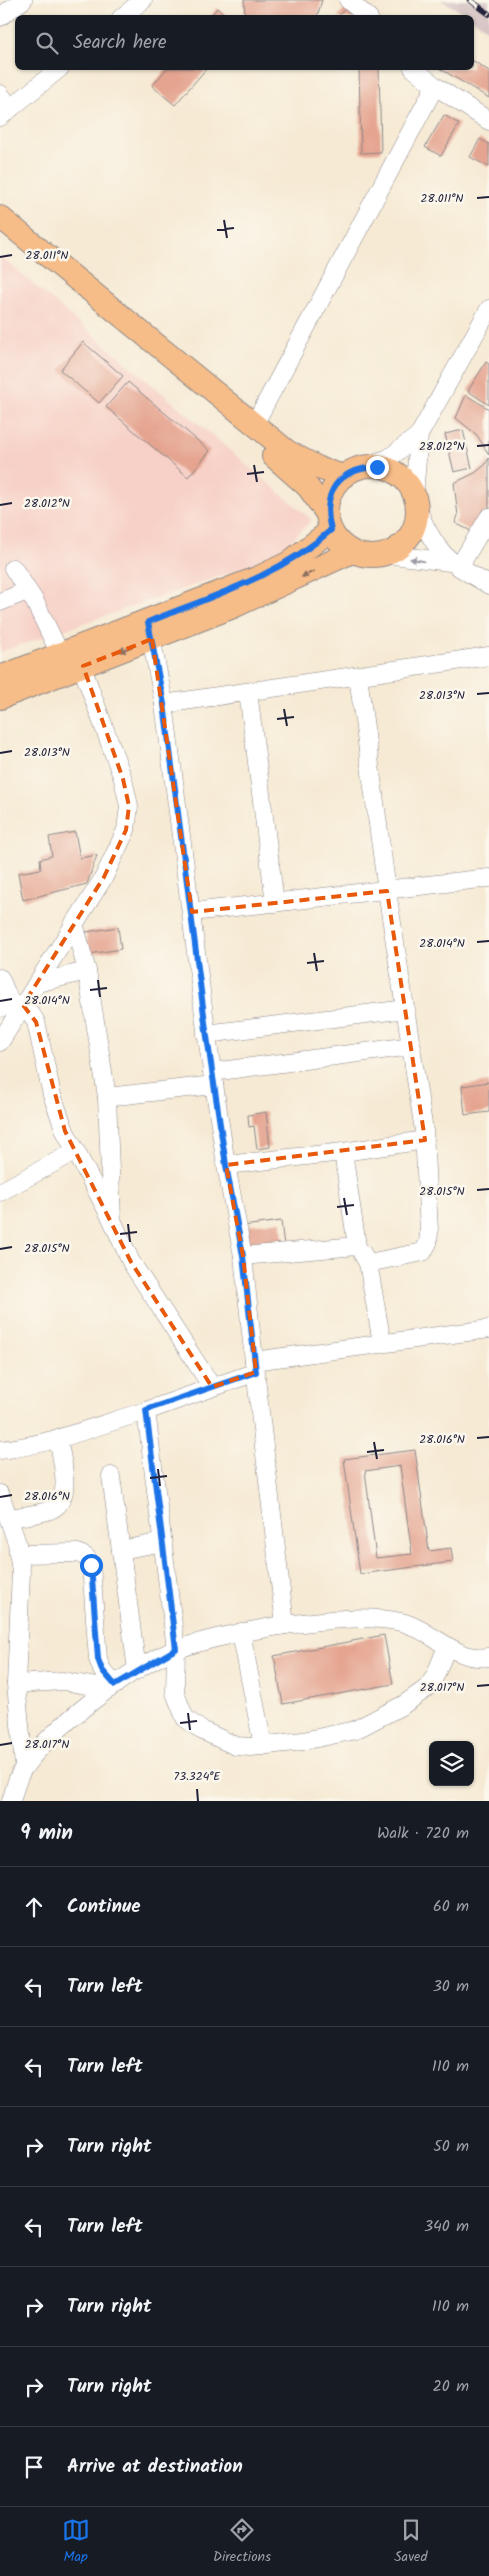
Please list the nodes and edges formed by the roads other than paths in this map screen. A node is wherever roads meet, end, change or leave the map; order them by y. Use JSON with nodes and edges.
{"nodes":[{"id":1,"x":23,"y":0,"type":"edge"},
{"id":2,"x":143,"y":0,"type":"edge"},
{"id":3,"x":348,"y":0,"type":"edge"},
{"id":4,"x":125,"y":15,"type":"edge"},
{"id":5,"x":365,"y":15,"type":"edge"},
{"id":6,"x":0,"y":17,"type":"edge"},
{"id":7,"x":57,"y":70,"type":"edge"},
{"id":8,"x":415,"y":70,"type":"edge"},
{"id":9,"x":435,"y":86,"type":"junction"},
{"id":10,"x":4,"y":106,"type":"edge"},
{"id":11,"x":489,"y":121,"type":"edge"},
{"id":12,"x":0,"y":217,"type":"edge"},
{"id":13,"x":0,"y":235,"type":"edge"},
{"id":14,"x":489,"y":309,"type":"edge"},
{"id":15,"x":254,"y":425,"type":"junction"},
{"id":16,"x":419,"y":434,"type":"junction"},
{"id":17,"x":352,"y":472,"type":"junction"},
{"id":18,"x":416,"y":502,"type":"junction"},
{"id":19,"x":489,"y":517,"type":"edge"},
{"id":20,"x":329,"y":522,"type":"junction"},
{"id":21,"x":352,"y":552,"type":"junction"},
{"id":22,"x":385,"y":554,"type":"junction"},
{"id":23,"x":454,"y":565,"type":"junction"},
{"id":24,"x":13,"y":568,"type":"dead end"},
{"id":25,"x":489,"y":585,"type":"edge"},
{"id":26,"x":27,"y":591,"type":"junction"},
{"id":27,"x":0,"y":602,"type":"edge"},
{"id":28,"x":150,"y":630,"type":"junction"},
{"id":29,"x":489,"y":656,"type":"edge"},
{"id":30,"x":71,"y":660,"type":"junction"},
{"id":31,"x":358,"y":676,"type":"junction"},
{"id":32,"x":0,"y":677,"type":"edge"},
{"id":33,"x":248,"y":692,"type":"junction"},
{"id":34,"x":0,"y":698,"type":"edge"},
{"id":35,"x":164,"y":704,"type":"junction"},
{"id":36,"x":489,"y":878,"type":"edge"},
{"id":37,"x":387,"y":891,"type":"junction"},
{"id":38,"x":276,"y":903,"type":"junction"},
{"id":39,"x":192,"y":912,"type":"junction"},
{"id":40,"x":74,"y":923,"type":"junction"},
{"id":41,"x":88,"y":971,"type":"junction"},
{"id":42,"x":0,"y":978,"type":"edge"},
{"id":43,"x":36,"y":983,"type":"junction"},
{"id":44,"x":11,"y":1006,"type":"edge"},
{"id":45,"x":406,"y":1009,"type":"junction"},
{"id":46,"x":206,"y":1034,"type":"junction"},
{"id":47,"x":0,"y":1042,"type":"edge"},
{"id":48,"x":412,"y":1046,"type":"junction"},
{"id":49,"x":213,"y":1079,"type":"junction"},
{"id":50,"x":107,"y":1097,"type":"junction"},
{"id":51,"x":425,"y":1140,"type":"junction"},
{"id":52,"x":76,"y":1151,"type":"junction"},
{"id":53,"x":343,"y":1152,"type":"junction"},
{"id":54,"x":226,"y":1165,"type":"junction"},
{"id":55,"x":0,"y":1192,"type":"edge"},
{"id":56,"x":112,"y":1220,"type":"junction"},
{"id":57,"x":357,"y":1246,"type":"junction"},
{"id":58,"x":243,"y":1256,"type":"junction"},
{"id":59,"x":368,"y":1263,"type":"junction"},
{"id":60,"x":489,"y":1329,"type":"edge"},
{"id":61,"x":382,"y":1343,"type":"junction"},
{"id":62,"x":255,"y":1367,"type":"junction"},
{"id":63,"x":212,"y":1387,"type":"junction"},
{"id":64,"x":146,"y":1410,"type":"junction"},
{"id":65,"x":58,"y":1438,"type":"junction"},
{"id":66,"x":0,"y":1450,"type":"edge"},
{"id":67,"x":111,"y":1476,"type":"dead end"},
{"id":68,"x":0,"y":1494,"type":"edge"},
{"id":69,"x":9,"y":1518,"type":"junction"},
{"id":70,"x":163,"y":1542,"type":"junction"},
{"id":71,"x":121,"y":1550,"type":"junction"},
{"id":72,"x":18,"y":1554,"type":"junction"},
{"id":73,"x":285,"y":1625,"type":"junction"},
{"id":74,"x":241,"y":1632,"type":"junction"},
{"id":75,"x":447,"y":1648,"type":"junction"},
{"id":76,"x":176,"y":1649,"type":"junction"},
{"id":77,"x":489,"y":1657,"type":"edge"},
{"id":78,"x":137,"y":1670,"type":"junction"},
{"id":79,"x":16,"y":1684,"type":"junction"},
{"id":80,"x":112,"y":1687,"type":"junction"},
{"id":81,"x":263,"y":1746,"type":"junction"},
{"id":82,"x":24,"y":1766,"type":"junction"},
{"id":83,"x":12,"y":1801,"type":"edge"}],
"edges":[{"from":1,"to":6,"type":"street"},
{"from":2,"to":4,"type":"street"},
{"from":3,"to":5,"type":"street"},
{"from":7,"to":10,"type":"street"},
{"from":8,"to":9,"type":"street"},
{"from":9,"to":11,"type":"street"},
{"from":9,"to":15,"type":"street"},
{"from":12,"to":15,"type":"main road"},
{"from":13,"to":20,"type":"main road"},
{"from":14,"to":16,"type":"street"},
{"from":15,"to":17,"type":"main road"},
{"from":16,"to":17,"type":"street"},
{"from":16,"to":18,"type":"street"},
{"from":17,"to":18,"type":"main road"},
{"from":17,"to":20,"type":"main road"},
{"from":18,"to":22,"type":"main road"},
{"from":18,"to":23,"type":"street"},
{"from":19,"to":23,"type":"street"},
{"from":20,"to":21,"type":"main road"},
{"from":20,"to":28,"type":"main road"},
{"from":21,"to":22,"type":"main road"},
{"from":21,"to":28,"type":"main road","one_way":true},
{"from":23,"to":22,"type":"street","one_way":true},
{"from":23,"to":25,"type":"street"},
{"from":24,"to":26,"type":"street"},
{"from":26,"to":27,"type":"street"},
{"from":26,"to":30,"type":"street"},
{"from":28,"to":30,"type":"main road"},
{"from":28,"to":35,"type":"street"},
{"from":29,"to":31,"type":"street"},
{"from":30,"to":32,"type":"main road"},
{"from":30,"to":34,"type":"main road"},
{"from":30,"to":40,"type":"street"},
{"from":31,"to":33,"type":"street"},
{"from":31,"to":37,"type":"street"},
{"from":33,"to":35,"type":"street"},
{"from":33,"to":38,"type":"street"},
{"from":35,"to":39,"type":"street"},
{"from":36,"to":37,"type":"street"},
{"from":37,"to":38,"type":"street"},
{"from":37,"to":45,"type":"street"},
{"from":38,"to":39,"type":"street"},
{"from":39,"to":46,"type":"street"},
{"from":40,"to":41,"type":"street"},
{"from":40,"to":43,"type":"street"},
{"from":41,"to":43,"type":"street"},
{"from":41,"to":50,"type":"street"},
{"from":42,"to":44,"type":"street"},
{"from":43,"to":44,"type":"street"},
{"from":44,"to":47,"type":"street"},
{"from":44,"to":52,"type":"street"},
{"from":45,"to":46,"type":"street"},
{"from":45,"to":48,"type":"street"},
{"from":46,"to":49,"type":"street"},
{"from":48,"to":49,"type":"street"},
{"from":48,"to":51,"type":"street"},
{"from":49,"to":50,"type":"street"},
{"from":49,"to":54,"type":"street"},
{"from":50,"to":56,"type":"street"},
{"from":51,"to":53,"type":"street"},
{"from":51,"to":59,"type":"street"},
{"from":52,"to":55,"type":"street"},
{"from":52,"to":56,"type":"street"},
{"from":53,"to":54,"type":"street"},
{"from":53,"to":57,"type":"street"},
{"from":54,"to":58,"type":"street"},
{"from":56,"to":63,"type":"street"},
{"from":57,"to":58,"type":"street"},
{"from":57,"to":59,"type":"street"},
{"from":58,"to":62,"type":"street"},
{"from":59,"to":61,"type":"street"},
{"from":60,"to":61,"type":"street"},
{"from":61,"to":62,"type":"street"},
{"from":62,"to":63,"type":"street"},
{"from":62,"to":73,"type":"street"},
{"from":63,"to":64,"type":"street"},
{"from":64,"to":65,"type":"street"},
{"from":64,"to":70,"type":"street"},
{"from":65,"to":66,"type":"street"},
{"from":65,"to":69,"type":"street"},
{"from":67,"to":71,"type":"street"},
{"from":68,"to":69,"type":"street"},
{"from":69,"to":72,"type":"street"},
{"from":70,"to":71,"type":"street"},
{"from":70,"to":76,"type":"street"},
{"from":71,"to":78,"type":"street"},
{"from":72,"to":79,"type":"street"},
{"from":72,"to":80,"type":"street"},
{"from":73,"to":74,"type":"street"},
{"from":73,"to":75,"type":"street"},
{"from":74,"to":76,"type":"street"},
{"from":74,"to":81,"type":"street"},
{"from":75,"to":77,"type":"street"},
{"from":75,"to":81,"type":"street"},
{"from":76,"to":78,"type":"street"},
{"from":76,"to":81,"type":"street"},
{"from":78,"to":80,"type":"street"},
{"from":79,"to":80,"type":"street"},
{"from":79,"to":82,"type":"street"},
{"from":80,"to":82,"type":"street"},
{"from":82,"to":83,"type":"street"}]}
